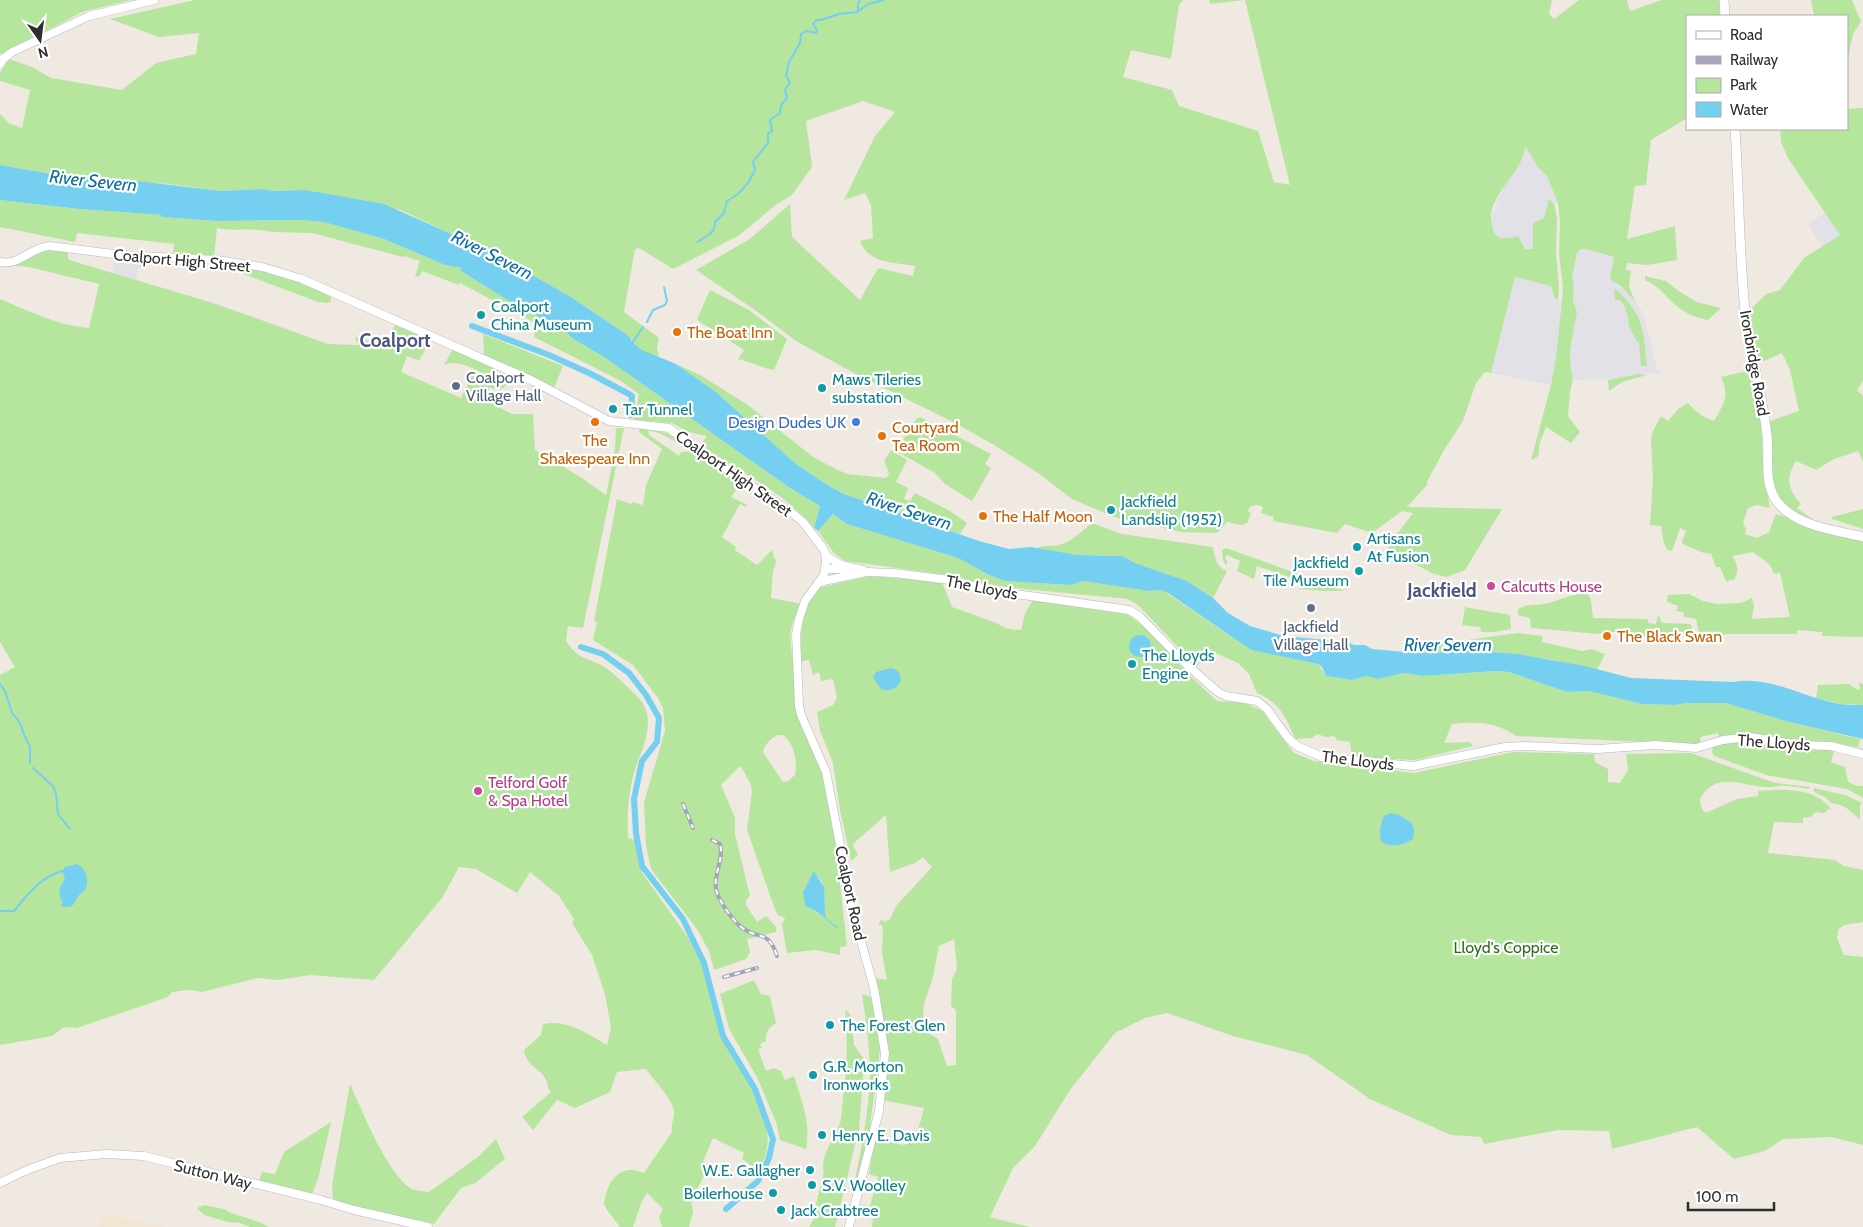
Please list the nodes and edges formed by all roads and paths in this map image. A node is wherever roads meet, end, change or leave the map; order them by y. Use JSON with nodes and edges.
{"nodes":[{"id":1,"x":154,"y":0,"type":"edge"},
{"id":2,"x":1724,"y":0,"type":"edge"},
{"id":3,"x":1725,"y":15,"type":"edge"},
{"id":4,"x":0,"y":64,"type":"edge"},
{"id":5,"x":1735,"y":130,"type":"edge"},
{"id":6,"x":0,"y":262,"type":"edge"},
{"id":7,"x":1863,"y":537,"type":"edge"},
{"id":8,"x":826,"y":556,"type":"junction"},
{"id":9,"x":826,"y":569,"type":"junction"},
{"id":10,"x":854,"y":569,"type":"junction"},
{"id":11,"x":872,"y":572,"type":"junction"},
{"id":12,"x":819,"y":582,"type":"junction"},
{"id":13,"x":1863,"y":754,"type":"edge"},
{"id":14,"x":0,"y":1183,"type":"edge"},
{"id":15,"x":428,"y":1227,"type":"edge"},
{"id":16,"x":850,"y":1227,"type":"edge"}],
"edges":[{"from":1,"to":4,"type":"street"},
{"from":2,"to":3,"type":"main road"},
{"from":5,"to":7,"type":"main road","name":"Ironbridge Road"},
{"from":6,"to":8,"type":"street","name":"Coalport High Street"},
{"from":8,"to":9,"type":"street"},
{"from":8,"to":10,"type":"street"},
{"from":9,"to":10,"type":"street"},
{"from":9,"to":12,"type":"street"},
{"from":10,"to":11,"type":"street"},
{"from":11,"to":12,"type":"street","name":"The Lloyds"},
{"from":11,"to":13,"type":"street","name":"The Lloyds"},
{"from":12,"to":16,"type":"street","name":"Coalport Road"},
{"from":14,"to":15,"type":"street","name":"Sutton Way"}]}
